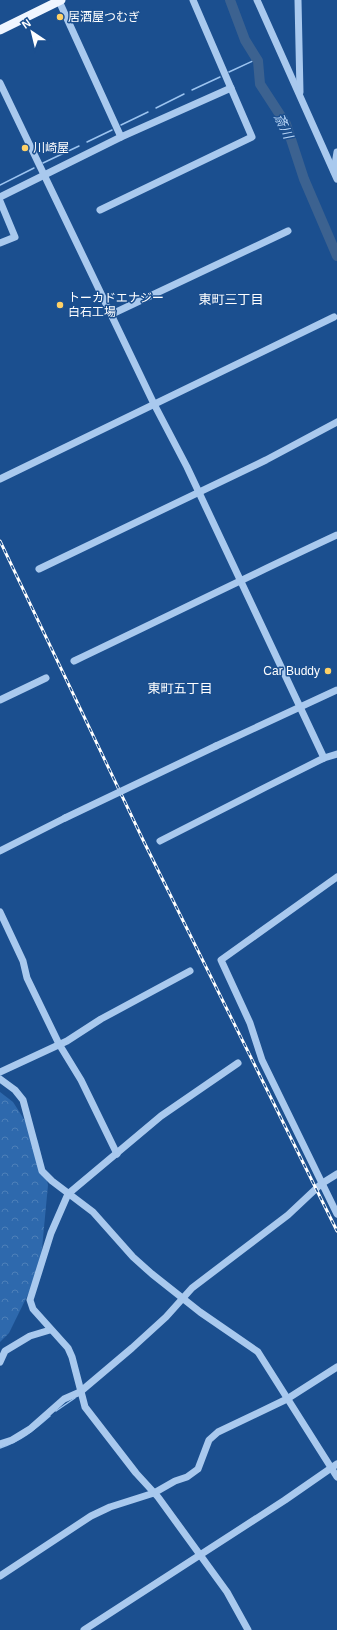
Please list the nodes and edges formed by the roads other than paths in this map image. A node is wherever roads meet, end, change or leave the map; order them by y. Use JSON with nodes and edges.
{"nodes":[{"id":1,"x":60,"y":0,"type":"edge"},
{"id":2,"x":193,"y":0,"type":"edge"},
{"id":3,"x":257,"y":0,"type":"edge"},
{"id":4,"x":298,"y":0,"type":"edge"},
{"id":5,"x":0,"y":30,"type":"edge"},
{"id":6,"x":0,"y":83,"type":"edge"},
{"id":7,"x":231,"y":88,"type":"junction"},
{"id":8,"x":300,"y":96,"type":"junction"},
{"id":9,"x":121,"y":137,"type":"junction"},
{"id":10,"x":337,"y":152,"type":"edge"},
{"id":11,"x":334,"y":171,"type":"junction"},
{"id":12,"x":44,"y":175,"type":"junction"},
{"id":13,"x":337,"y":179,"type":"edge"},
{"id":14,"x":0,"y":197,"type":"edge"},
{"id":15,"x":0,"y":201,"type":"edge"},
{"id":16,"x":100,"y":210,"type":"dead end"},
{"id":17,"x":288,"y":230,"type":"dead end"},
{"id":18,"x":0,"y":243,"type":"edge"},
{"id":19,"x":112,"y":314,"type":"junction"},
{"id":20,"x":334,"y":317,"type":"dead end"},
{"id":21,"x":154,"y":404,"type":"junction"},
{"id":22,"x":337,"y":422,"type":"edge"},
{"id":23,"x":0,"y":479,"type":"edge"},
{"id":24,"x":198,"y":492,"type":"junction"},
{"id":25,"x":337,"y":536,"type":"edge"},
{"id":26,"x":39,"y":569,"type":"dead end"},
{"id":27,"x":240,"y":580,"type":"junction"},
{"id":28,"x":74,"y":660,"type":"dead end"},
{"id":29,"x":46,"y":678,"type":"dead end"},
{"id":30,"x":337,"y":690,"type":"edge"},
{"id":31,"x":0,"y":700,"type":"edge"},
{"id":32,"x":300,"y":706,"type":"junction"},
{"id":33,"x":337,"y":754,"type":"edge"},
{"id":34,"x":324,"y":758,"type":"junction"},
{"id":35,"x":160,"y":841,"type":"dead end"},
{"id":36,"x":0,"y":851,"type":"edge"},
{"id":37,"x":337,"y":877,"type":"edge"},
{"id":38,"x":0,"y":914,"type":"edge"},
{"id":39,"x":190,"y":971,"type":"dead end"},
{"id":40,"x":58,"y":1044,"type":"junction"},
{"id":41,"x":238,"y":1063,"type":"dead end"},
{"id":42,"x":0,"y":1072,"type":"edge"},
{"id":43,"x":0,"y":1079,"type":"edge"},
{"id":44,"x":117,"y":1154,"type":"junction"},
{"id":45,"x":337,"y":1174,"type":"edge"},
{"id":46,"x":321,"y":1184,"type":"junction"},
{"id":47,"x":68,"y":1194,"type":"junction"},
{"id":48,"x":337,"y":1214,"type":"edge"},
{"id":49,"x":182,"y":1298,"type":"junction"},
{"id":50,"x":50,"y":1330,"type":"junction"},
{"id":51,"x":0,"y":1362,"type":"edge"},
{"id":52,"x":337,"y":1367,"type":"edge"},
{"id":53,"x":80,"y":1392,"type":"junction"},
{"id":54,"x":287,"y":1399,"type":"junction"},
{"id":55,"x":0,"y":1444,"type":"edge"},
{"id":56,"x":334,"y":1466,"type":"edge"},
{"id":57,"x":337,"y":1477,"type":"edge"},
{"id":58,"x":154,"y":1493,"type":"junction"},
{"id":59,"x":199,"y":1555,"type":"junction"},
{"id":60,"x":0,"y":1576,"type":"edge"},
{"id":61,"x":84,"y":1630,"type":"edge"},
{"id":62,"x":248,"y":1630,"type":"edge"}],
"edges":[{"from":1,"to":5,"type":"main road"},
{"from":1,"to":9,"type":"street"},
{"from":2,"to":7,"type":"street"},
{"from":3,"to":8,"type":"street"},
{"from":4,"to":8,"type":"street"},
{"from":6,"to":12,"type":"street"},
{"from":7,"to":9,"type":"street"},
{"from":7,"to":16,"type":"street"},
{"from":8,"to":11,"type":"street"},
{"from":9,"to":12,"type":"street"},
{"from":10,"to":11,"type":"street"},
{"from":11,"to":13,"type":"street"},
{"from":12,"to":14,"type":"street"},
{"from":12,"to":19,"type":"street"},
{"from":15,"to":18,"type":"street"},
{"from":17,"to":19,"type":"street"},
{"from":19,"to":21,"type":"street"},
{"from":20,"to":21,"type":"street"},
{"from":21,"to":23,"type":"street"},
{"from":21,"to":24,"type":"street"},
{"from":22,"to":24,"type":"street"},
{"from":24,"to":26,"type":"street"},
{"from":24,"to":27,"type":"street"},
{"from":25,"to":27,"type":"street"},
{"from":27,"to":28,"type":"street"},
{"from":27,"to":32,"type":"street"},
{"from":29,"to":31,"type":"street"},
{"from":30,"to":32,"type":"street"},
{"from":32,"to":34,"type":"street"},
{"from":32,"to":36,"type":"street","bridge":true},
{"from":33,"to":34,"type":"street"},
{"from":34,"to":35,"type":"street"},
{"from":37,"to":46,"type":"street"},
{"from":38,"to":40,"type":"street"},
{"from":39,"to":40,"type":"street"},
{"from":40,"to":42,"type":"street"},
{"from":40,"to":44,"type":"street"},
{"from":41,"to":44,"type":"street"},
{"from":43,"to":47,"type":"street"},
{"from":44,"to":47,"type":"street"},
{"from":45,"to":46,"type":"street"},
{"from":46,"to":48,"type":"street"},
{"from":46,"to":49,"type":"street"},
{"from":47,"to":49,"type":"street"},
{"from":47,"to":50,"type":"street"},
{"from":49,"to":53,"type":"street"},
{"from":49,"to":54,"type":"street"},
{"from":50,"to":51,"type":"street"},
{"from":50,"to":53,"type":"street"},
{"from":52,"to":54,"type":"street"},
{"from":53,"to":55,"type":"street"},
{"from":53,"to":58,"type":"street"},
{"from":54,"to":56,"type":"street"},
{"from":54,"to":58,"type":"street"},
{"from":56,"to":57,"type":"street"},
{"from":56,"to":59,"type":"street"},
{"from":58,"to":59,"type":"street"},
{"from":58,"to":60,"type":"street"},
{"from":59,"to":61,"type":"street"},
{"from":59,"to":62,"type":"street"}]}
